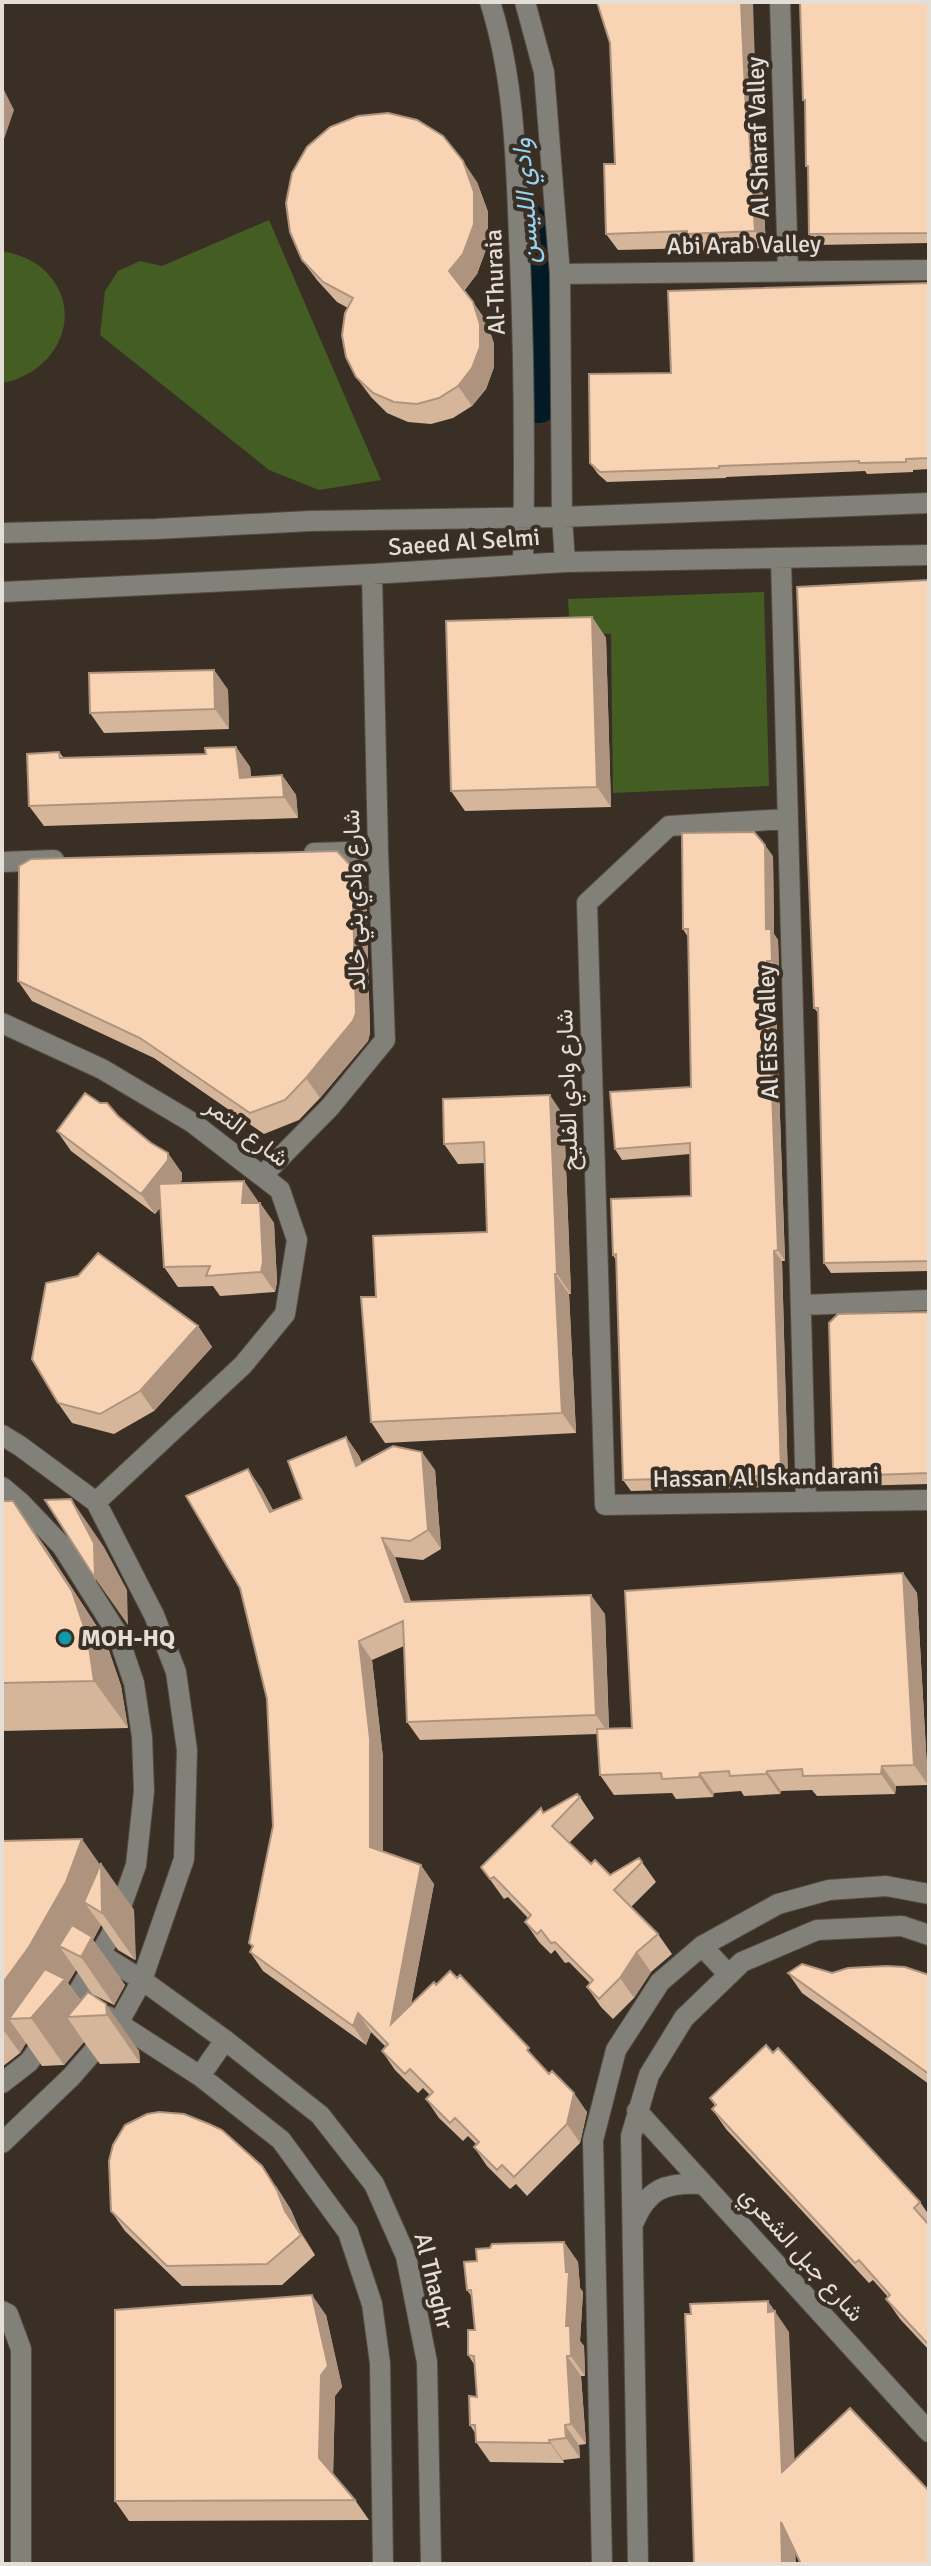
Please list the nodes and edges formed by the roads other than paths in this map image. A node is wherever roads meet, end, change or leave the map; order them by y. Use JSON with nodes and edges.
{"nodes":[{"id":1,"x":490,"y":2,"type":"edge"},
{"id":2,"x":525,"y":2,"type":"edge"},
{"id":3,"x":780,"y":2,"type":"edge"},
{"id":4,"x":788,"y":270,"type":"junction"},
{"id":5,"x":929,"y":270,"type":"edge"},
{"id":6,"x":560,"y":274,"type":"junction"},
{"id":7,"x":929,"y":503,"type":"edge"},
{"id":8,"x":562,"y":517,"type":"junction"},
{"id":9,"x":524,"y":518,"type":"junction"},
{"id":10,"x":2,"y":533,"type":"edge"},
{"id":11,"x":929,"y":555,"type":"edge"},
{"id":12,"x":781,"y":559,"type":"junction"},
{"id":13,"x":565,"y":562,"type":"junction"},
{"id":14,"x":523,"y":563,"type":"junction"},
{"id":15,"x":372,"y":574,"type":"junction"},
{"id":16,"x":2,"y":592,"type":"edge"},
{"id":17,"x":787,"y":819,"type":"junction"},
{"id":18,"x":378,"y":851,"type":"junction"},
{"id":19,"x":299,"y":854,"type":"edge"},
{"id":20,"x":80,"y":860,"type":"edge"},
{"id":21,"x":2,"y":862,"type":"edge"},
{"id":22,"x":2,"y":1023,"type":"edge"},
{"id":23,"x":262,"y":1176,"type":"junction"},
{"id":24,"x":929,"y":1300,"type":"edge"},
{"id":25,"x":803,"y":1305,"type":"junction"},
{"id":26,"x":2,"y":1435,"type":"edge"},
{"id":27,"x":2,"y":1487,"type":"edge"},
{"id":28,"x":929,"y":1500,"type":"edge"},
{"id":29,"x":96,"y":1502,"type":"junction"},
{"id":30,"x":806,"y":1502,"type":"junction"},
{"id":31,"x":605,"y":1505,"type":"joint"},
{"id":32,"x":929,"y":1894,"type":"edge"},
{"id":33,"x":929,"y":1935,"type":"edge"},
{"id":34,"x":702,"y":1946,"type":"junction"},
{"id":35,"x":100,"y":1954,"type":"junction"},
{"id":36,"x":729,"y":1975,"type":"junction"},
{"id":37,"x":142,"y":1980,"type":"junction"},
{"id":38,"x":74,"y":1999,"type":"junction"},
{"id":39,"x":119,"y":2022,"type":"junction"},
{"id":40,"x":225,"y":2040,"type":"junction"},
{"id":41,"x":200,"y":2076,"type":"junction"},
{"id":42,"x":2,"y":2083,"type":"edge"},
{"id":43,"x":637,"y":2111,"type":"junction"},
{"id":44,"x":2,"y":2143,"type":"edge"},
{"id":45,"x":702,"y":2184,"type":"junction"},
{"id":46,"x":633,"y":2226,"type":"junction"},
{"id":47,"x":2,"y":2311,"type":"edge"},
{"id":48,"x":929,"y":2432,"type":"edge"},
{"id":49,"x":21,"y":2564,"type":"edge"},
{"id":50,"x":383,"y":2564,"type":"edge"},
{"id":51,"x":431,"y":2564,"type":"edge"},
{"id":52,"x":602,"y":2564,"type":"edge"},
{"id":53,"x":638,"y":2564,"type":"edge"}],
"edges":[{"from":1,"to":9,"type":"street","name":"Al-Thuraia"},
{"from":2,"to":6,"type":"street"},
{"from":3,"to":4,"type":"street","name":"Al Sharaf Valley"},
{"from":4,"to":5,"type":"street","name":"Abi Arab Valley"},
{"from":4,"to":6,"type":"street","name":"Abi Arab Valley"},
{"from":6,"to":8,"type":"street"},
{"from":7,"to":8,"type":"street","name":"Saeed Al Selmi"},
{"from":8,"to":9,"type":"street","name":"Saeed Al Selmi"},
{"from":8,"to":13,"type":"street"},
{"from":9,"to":10,"type":"street","name":"Saeed Al Selmi"},
{"from":9,"to":14,"type":"street","name":"Al-Thuraia"},
{"from":11,"to":12,"type":"street","name":"Saeed Al Selmi"},
{"from":12,"to":13,"type":"street","name":"Saeed Al Selmi"},
{"from":12,"to":17,"type":"street","name":"Al Eiss Valley"},
{"from":13,"to":14,"type":"street","name":"Saeed Al Selmi"},
{"from":14,"to":15,"type":"street","name":"Saeed Al Selmi"},
{"from":15,"to":16,"type":"street","name":"Saeed Al Selmi"},
{"from":15,"to":18,"type":"street","name":"شارع وادي بني خالد"},
{"from":17,"to":25,"type":"street","name":"Al Eiss Valley"},
{"from":17,"to":31,"type":"street","name":"شارع وادي الفليح"},
{"from":18,"to":19,"type":"street"},
{"from":18,"to":23,"type":"street","name":"شارع وادي بني خالد"},
{"from":20,"to":21,"type":"street"},
{"from":22,"to":23,"type":"street","name":"شارع التمر"},
{"from":23,"to":29,"type":"street","name":"شارع التمر"},
{"from":24,"to":25,"type":"street"},
{"from":25,"to":30,"type":"street","name":"Al Eiss Valley"},
{"from":26,"to":29,"type":"street"},
{"from":27,"to":35,"type":"street"},
{"from":28,"to":30,"type":"street","name":"Hassan Al Iskandarani"},
{"from":29,"to":37,"type":"street"},
{"from":30,"to":31,"type":"street","name":"Hassan Al Iskandarani"},
{"from":32,"to":34,"type":"street"},
{"from":33,"to":36,"type":"street"},
{"from":34,"to":36,"type":"street"},
{"from":34,"to":52,"type":"street"},
{"from":35,"to":37,"type":"street","name":"Al Thaghr"},
{"from":35,"to":38,"type":"street"},
{"from":36,"to":43,"type":"street"},
{"from":37,"to":39,"type":"street"},
{"from":37,"to":40,"type":"street","name":"Al Thaghr"},
{"from":38,"to":39,"type":"street"},
{"from":38,"to":42,"type":"street"},
{"from":39,"to":41,"type":"street"},
{"from":39,"to":44,"type":"street"},
{"from":40,"to":41,"type":"street"},
{"from":40,"to":51,"type":"street","name":"Al Thaghr"},
{"from":41,"to":50,"type":"street"},
{"from":43,"to":45,"type":"street","name":"شارع جبل الشعري"},
{"from":43,"to":46,"type":"street"},
{"from":45,"to":46,"type":"street"},
{"from":45,"to":48,"type":"street","name":"شارع جبل الشعري"},
{"from":46,"to":53,"type":"street"},
{"from":47,"to":49,"type":"street"}]}
